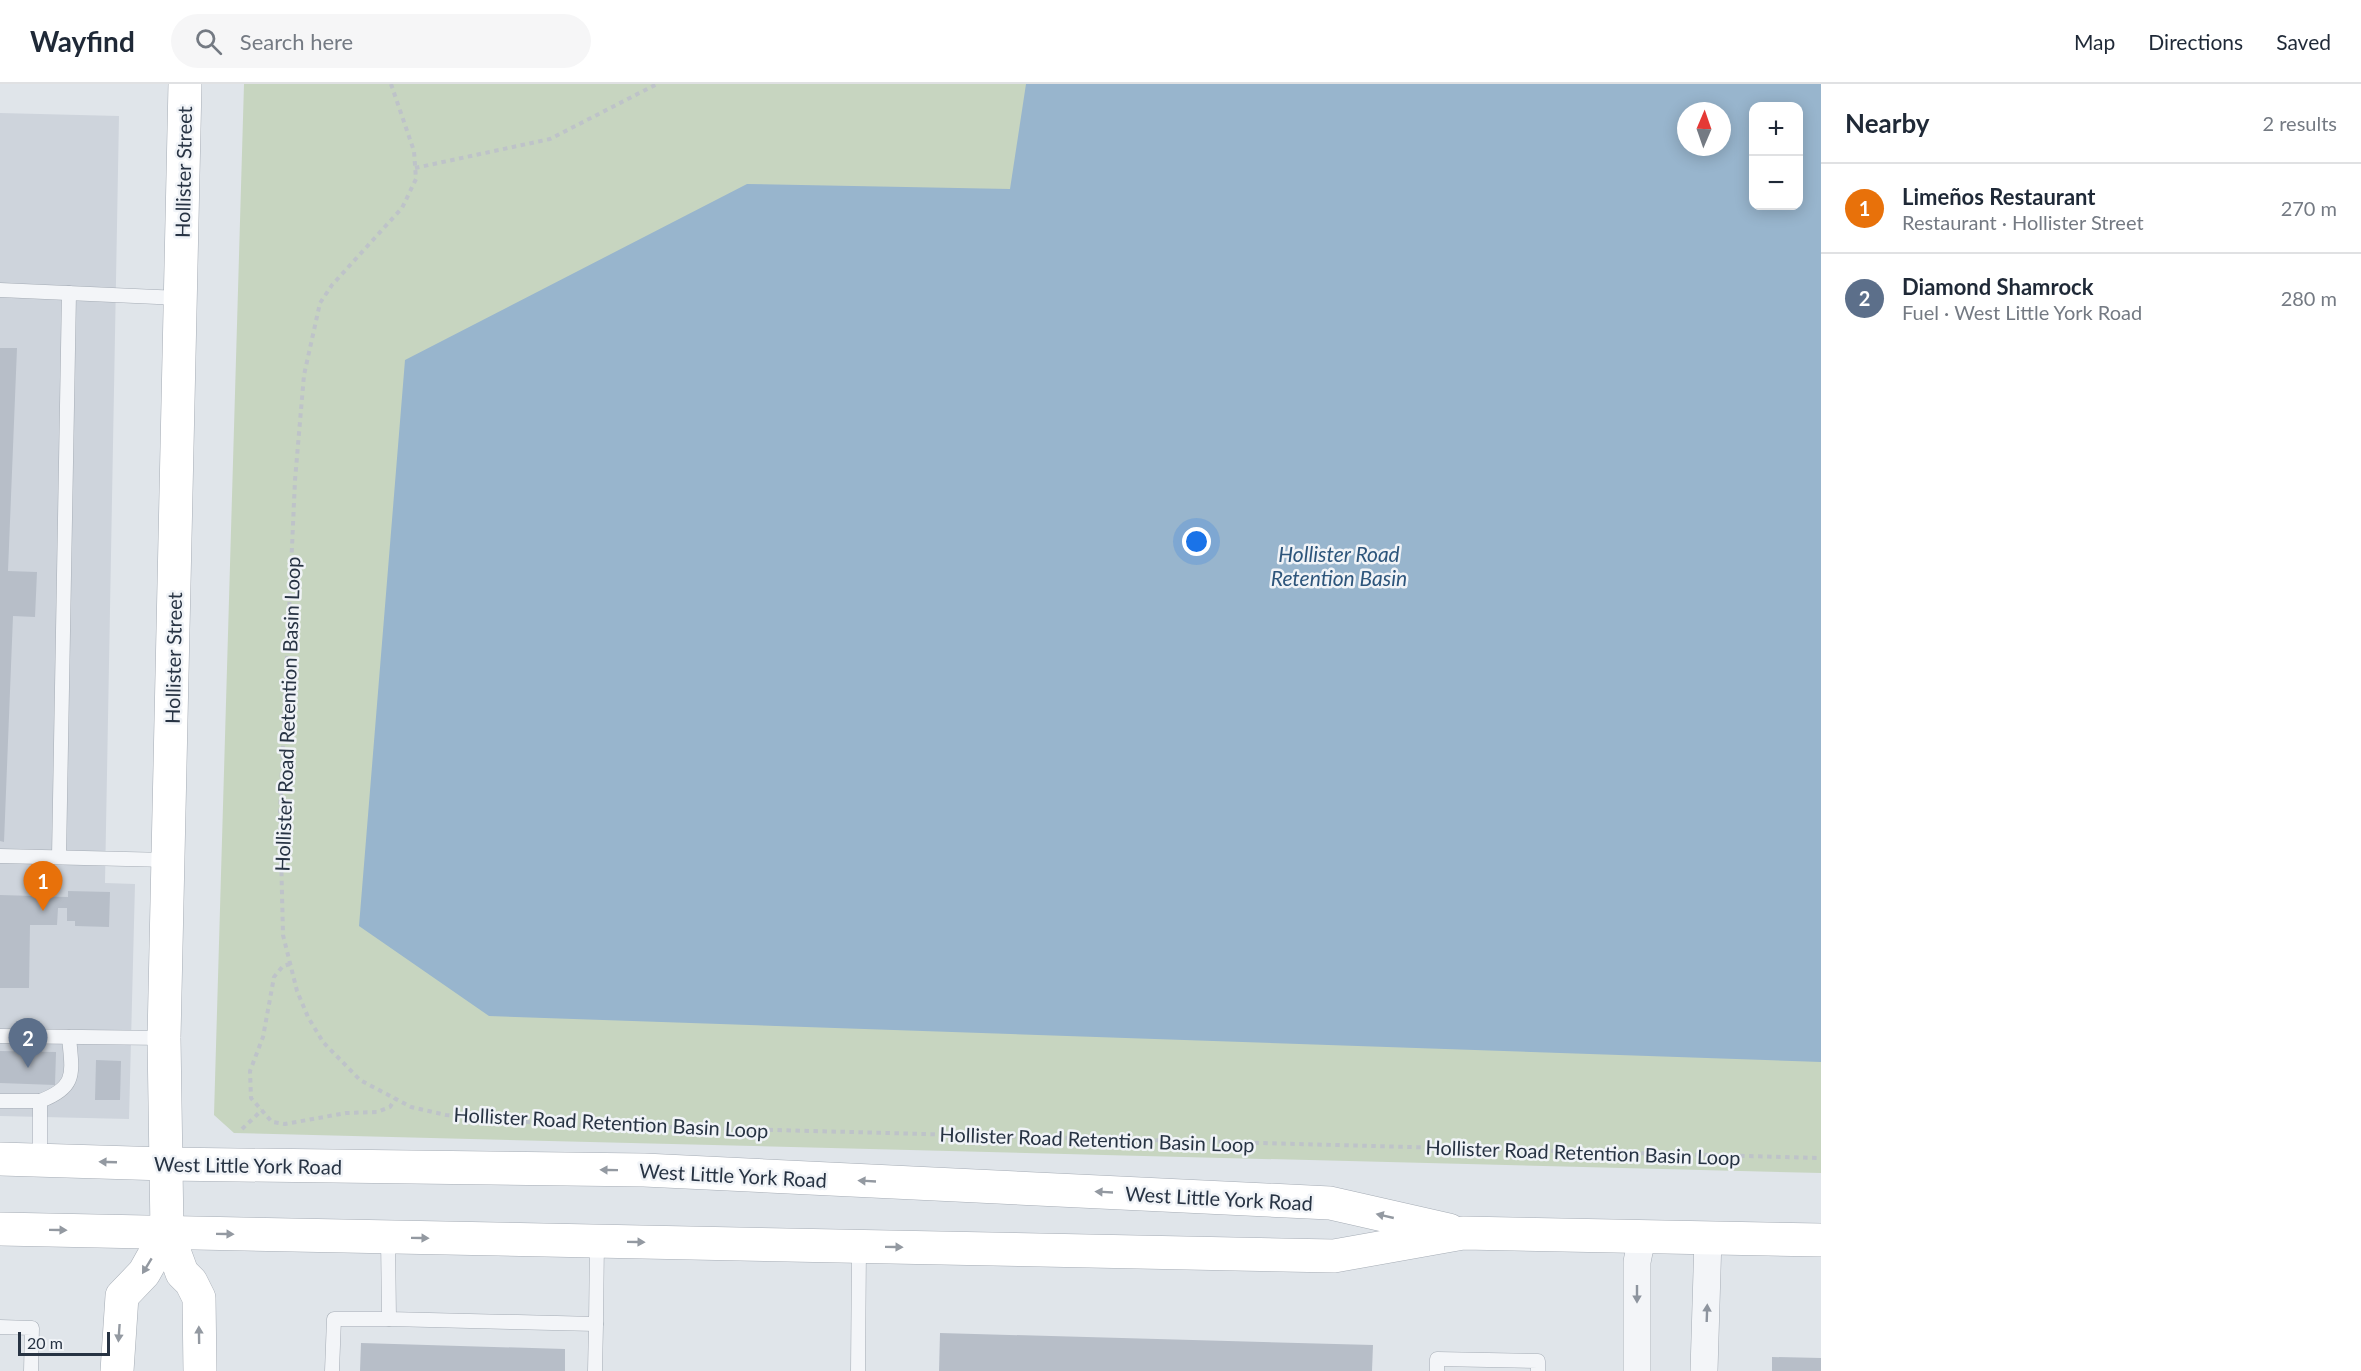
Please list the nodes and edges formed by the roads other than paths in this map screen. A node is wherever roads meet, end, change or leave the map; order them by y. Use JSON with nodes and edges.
{"nodes":[{"id":1,"x":185,"y":84,"type":"edge"},
{"id":2,"x":0,"y":290,"type":"edge"},
{"id":3,"x":69,"y":293,"type":"junction"},
{"id":4,"x":180,"y":298,"type":"junction"},
{"id":5,"x":0,"y":856,"type":"edge"},
{"id":6,"x":59,"y":857,"type":"junction"},
{"id":7,"x":168,"y":860,"type":"junction"},
{"id":8,"x":0,"y":1036,"type":"edge"},
{"id":9,"x":69,"y":1037,"type":"junction"},
{"id":10,"x":164,"y":1038,"type":"junction"},
{"id":11,"x":0,"y":1101,"type":"edge"},
{"id":12,"x":40,"y":1101,"type":"junction"},
{"id":13,"x":0,"y":1159,"type":"edge"},
{"id":14,"x":40,"y":1160,"type":"junction"},
{"id":15,"x":166,"y":1164,"type":"junction"},
{"id":16,"x":0,"y":1229,"type":"edge"},
{"id":17,"x":167,"y":1232,"type":"junction"},
{"id":18,"x":1463,"y":1233,"type":"junction"},
{"id":19,"x":1642,"y":1236,"type":"junction"},
{"id":20,"x":388,"y":1237,"type":"junction"},
{"id":21,"x":1708,"y":1238,"type":"junction"},
{"id":22,"x":1821,"y":1240,"type":"edge"},
{"id":23,"x":597,"y":1241,"type":"junction"},
{"id":24,"x":859,"y":1246,"type":"junction"},
{"id":25,"x":389,"y":1319,"type":"junction"},
{"id":26,"x":596,"y":1324,"type":"junction"},
{"id":27,"x":0,"y":1327,"type":"edge"},
{"id":28,"x":31,"y":1371,"type":"edge"},
{"id":29,"x":117,"y":1371,"type":"edge"},
{"id":30,"x":200,"y":1371,"type":"edge"},
{"id":31,"x":332,"y":1371,"type":"edge"},
{"id":32,"x":595,"y":1371,"type":"edge"},
{"id":33,"x":858,"y":1371,"type":"edge"},
{"id":34,"x":1437,"y":1371,"type":"edge"},
{"id":35,"x":1538,"y":1371,"type":"edge"},
{"id":36,"x":1637,"y":1371,"type":"edge"},
{"id":37,"x":1704,"y":1371,"type":"edge"}],
"edges":[{"from":1,"to":4,"type":"main road","name":"Hollister Street"},
{"from":2,"to":3,"type":"lane"},
{"from":3,"to":4,"type":"lane"},
{"from":3,"to":6,"type":"lane"},
{"from":4,"to":7,"type":"main road","name":"Hollister Street"},
{"from":5,"to":6,"type":"lane"},
{"from":6,"to":7,"type":"lane"},
{"from":7,"to":10,"type":"main road","name":"Hollister Street"},
{"from":8,"to":9,"type":"lane"},
{"from":9,"to":10,"type":"lane"},
{"from":9,"to":12,"type":"lane"},
{"from":10,"to":15,"type":"main road","name":"Hollister Street"},
{"from":11,"to":12,"type":"lane"},
{"from":12,"to":14,"type":"lane"},
{"from":13,"to":14,"type":"main road","name":"West Little York Road"},
{"from":15,"to":14,"type":"main road","name":"West Little York Road","one_way":true},
{"from":15,"to":17,"type":"main road","name":"Hollister Street"},
{"from":18,"to":15,"type":"main road","name":"West Little York Road","one_way":true},
{"from":16,"to":17,"type":"main road","name":"West Little York Road","one_way":true},
{"from":17,"to":20,"type":"main road","name":"West Little York Road","one_way":true},
{"from":17,"to":29,"type":"main road","one_way":true},
{"from":30,"to":17,"type":"main road","name":"Hollister Street","one_way":true},
{"from":18,"to":19,"type":"main road","name":"West Little York Road"},
{"from":24,"to":18,"type":"main road","name":"West Little York Road","one_way":true},
{"from":19,"to":21,"type":"main road","name":"West Little York Road"},
{"from":19,"to":36,"type":"street","one_way":true},
{"from":20,"to":23,"type":"main road","name":"West Little York Road","one_way":true},
{"from":20,"to":25,"type":"lane"},
{"from":21,"to":22,"type":"main road","name":"West Little York Road"},
{"from":37,"to":21,"type":"street","one_way":true},
{"from":23,"to":24,"type":"main road","name":"West Little York Road","one_way":true},
{"from":23,"to":26,"type":"lane"},
{"from":24,"to":33,"type":"lane"},
{"from":25,"to":26,"type":"lane"},
{"from":25,"to":31,"type":"lane"},
{"from":26,"to":32,"type":"lane"},
{"from":27,"to":28,"type":"lane"},
{"from":34,"to":35,"type":"lane"}]}
